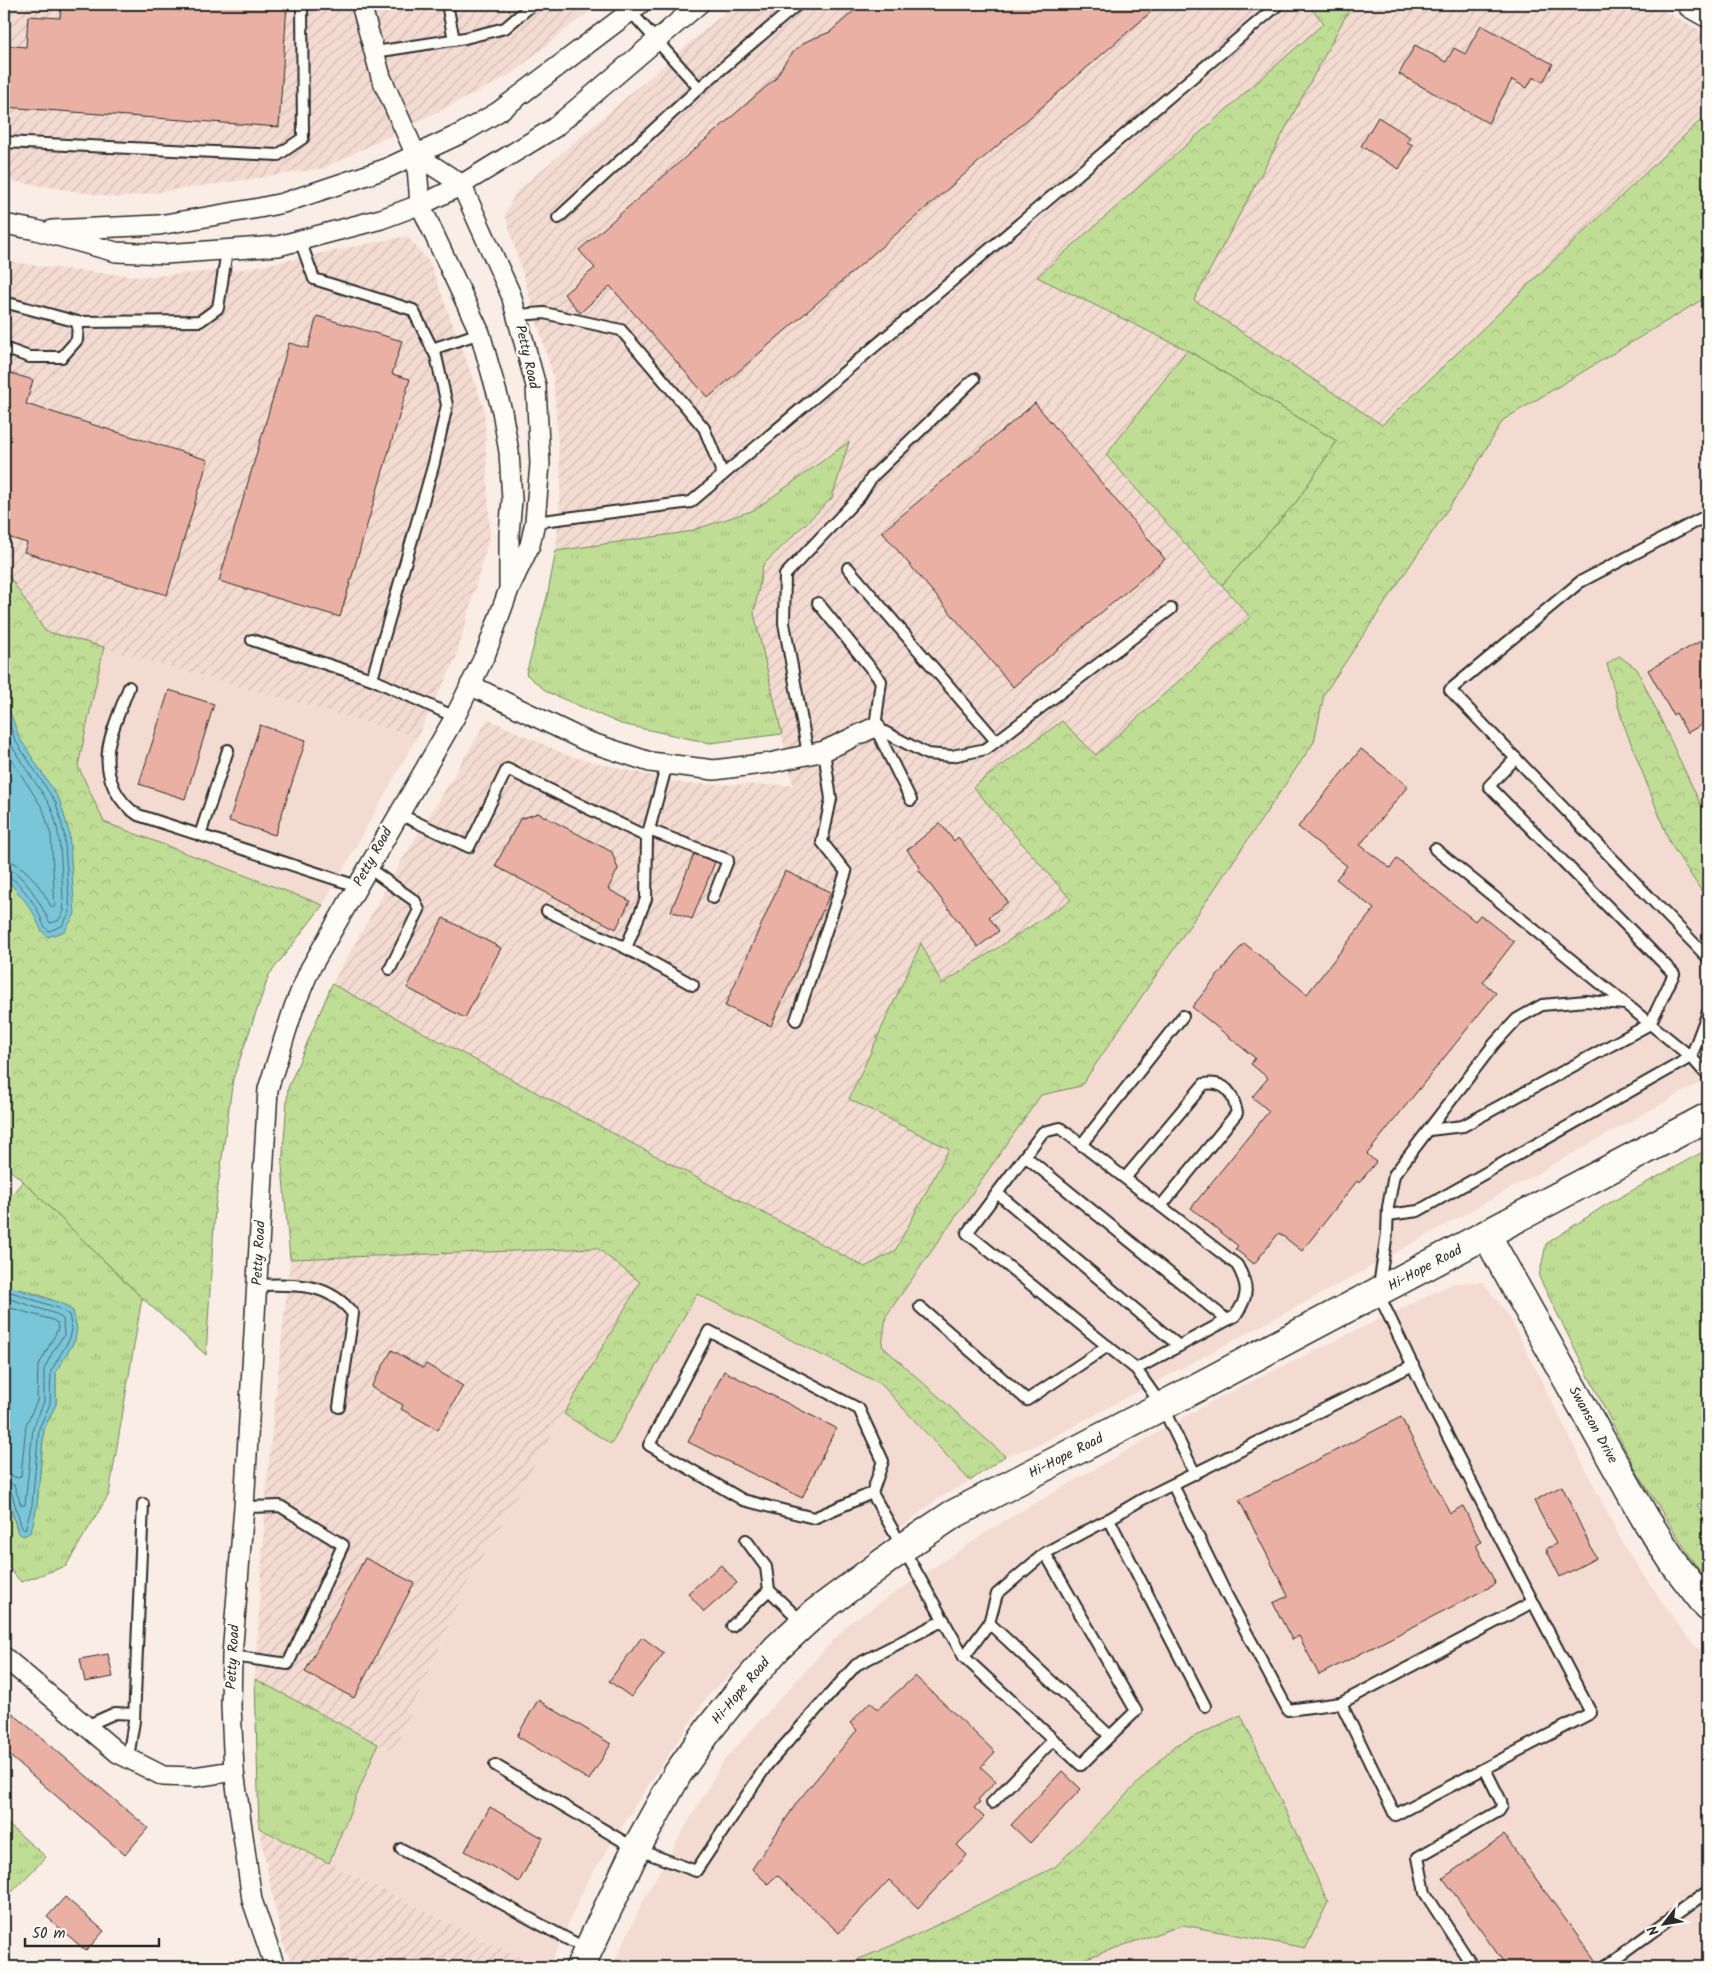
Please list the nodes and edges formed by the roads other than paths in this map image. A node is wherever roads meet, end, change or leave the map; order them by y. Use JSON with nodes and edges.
{"nodes":[{"id":1,"x":302,"y":4,"type":"edge"},
{"id":2,"x":361,"y":4,"type":"edge"},
{"id":3,"x":447,"y":4,"type":"edge"},
{"id":4,"x":533,"y":4,"type":"edge"},
{"id":5,"x":698,"y":4,"type":"edge"},
{"id":6,"x":798,"y":4,"type":"edge"},
{"id":7,"x":1279,"y":4,"type":"edge"},
{"id":8,"x":1692,"y":4,"type":"edge"},
{"id":9,"x":636,"y":8,"type":"edge"},
{"id":10,"x":1708,"y":13,"type":"edge"},
{"id":11,"x":454,"y":40,"type":"junction"},
{"id":12,"x":657,"y":41,"type":"junction"},
{"id":13,"x":375,"y":52,"type":"junction"},
{"id":14,"x":699,"y":88,"type":"junction"},
{"id":15,"x":4,"y":142,"type":"edge"},
{"id":16,"x":416,"y":155,"type":"junction"},
{"id":17,"x":461,"y":184,"type":"junction"},
{"id":18,"x":420,"y":204,"type":"junction"},
{"id":19,"x":558,"y":218,"type":"dead end"},
{"id":20,"x":4,"y":224,"type":"edge"},
{"id":21,"x":36,"y":230,"type":"junction"},
{"id":22,"x":300,"y":240,"type":"junction"},
{"id":23,"x":227,"y":250,"type":"junction"},
{"id":24,"x":4,"y":302,"type":"edge"},
{"id":25,"x":517,"y":315,"type":"junction"},
{"id":26,"x":78,"y":322,"type":"junction"},
{"id":27,"x":480,"y":333,"type":"junction"},
{"id":28,"x":4,"y":348,"type":"edge"},
{"id":29,"x":432,"y":349,"type":"junction"},
{"id":30,"x":974,"y":380,"type":"dead end"},
{"id":31,"x":723,"y":475,"type":"junction"},
{"id":32,"x":1708,"y":515,"type":"edge"},
{"id":33,"x":535,"y":522,"type":"junction"},
{"id":34,"x":848,"y":568,"type":"dead end"},
{"id":35,"x":509,"y":589,"type":"junction"},
{"id":36,"x":818,"y":603,"type":"dead end"},
{"id":37,"x":1170,"y":609,"type":"dead end"},
{"id":38,"x":252,"y":640,"type":"dead end"},
{"id":39,"x":372,"y":680,"type":"junction"},
{"id":40,"x":470,"y":685,"type":"junction"},
{"id":41,"x":129,"y":687,"type":"dead end"},
{"id":42,"x":455,"y":717,"type":"junction"},
{"id":43,"x":874,"y":727,"type":"junction"},
{"id":44,"x":996,"y":741,"type":"junction"},
{"id":45,"x":228,"y":750,"type":"dead end"},
{"id":46,"x":816,"y":752,"type":"junction"},
{"id":47,"x":1516,"y":758,"type":"junction"},
{"id":48,"x":667,"y":764,"type":"junction"},
{"id":49,"x":911,"y":800,"type":"dead end"},
{"id":50,"x":397,"y":813,"type":"junction"},
{"id":51,"x":648,"y":834,"type":"junction"},
{"id":52,"x":200,"y":835,"type":"junction"},
{"id":53,"x":1435,"y":849,"type":"dead end"},
{"id":54,"x":367,"y":868,"type":"junction"},
{"id":55,"x":357,"y":886,"type":"junction"},
{"id":56,"x":713,"y":898,"type":"dead end"},
{"id":57,"x":547,"y":911,"type":"dead end"},
{"id":58,"x":626,"y":948,"type":"junction"},
{"id":59,"x":1708,"y":958,"type":"edge"},
{"id":60,"x":390,"y":969,"type":"dead end"},
{"id":61,"x":693,"y":985,"type":"dead end"},
{"id":62,"x":1625,"y":1004,"type":"junction"},
{"id":63,"x":1708,"y":1012,"type":"edge"},
{"id":64,"x":1183,"y":1016,"type":"dead end"},
{"id":65,"x":796,"y":1020,"type":"dead end"},
{"id":66,"x":1650,"y":1024,"type":"junction"},
{"id":67,"x":1691,"y":1057,"type":"junction"},
{"id":68,"x":1708,"y":1076,"type":"edge"},
{"id":69,"x":1708,"y":1118,"type":"edge"},
{"id":70,"x":1429,"y":1130,"type":"junction"},
{"id":71,"x":1082,"y":1144,"type":"junction"},
{"id":72,"x":1025,"y":1156,"type":"junction"},
{"id":73,"x":1124,"y":1178,"type":"junction"},
{"id":74,"x":997,"y":1193,"type":"junction"},
{"id":75,"x":1161,"y":1206,"type":"junction"},
{"id":76,"x":1388,"y":1216,"type":"junction"},
{"id":77,"x":1487,"y":1236,"type":"junction"},
{"id":78,"x":258,"y":1285,"type":"junction"},
{"id":79,"x":1378,"y":1293,"type":"junction"},
{"id":80,"x":920,"y":1307,"type":"dead end"},
{"id":81,"x":1227,"y":1320,"type":"junction"},
{"id":82,"x":1108,"y":1346,"type":"junction"},
{"id":83,"x":1179,"y":1346,"type":"junction"},
{"id":84,"x":1413,"y":1365,"type":"junction"},
{"id":85,"x":1136,"y":1369,"type":"junction"},
{"id":86,"x":1162,"y":1406,"type":"junction"},
{"id":87,"x":339,"y":1407,"type":"dead end"},
{"id":88,"x":1195,"y":1474,"type":"junction"},
{"id":89,"x":1174,"y":1485,"type":"junction"},
{"id":90,"x":872,"y":1493,"type":"junction"},
{"id":91,"x":143,"y":1504,"type":"dead end"},
{"id":92,"x":244,"y":1507,"type":"junction"},
{"id":93,"x":1109,"y":1519,"type":"junction"},
{"id":94,"x":746,"y":1540,"type":"dead end"},
{"id":95,"x":904,"y":1547,"type":"junction"},
{"id":96,"x":1045,"y":1553,"type":"junction"},
{"id":97,"x":769,"y":1590,"type":"junction"},
{"id":98,"x":1533,"y":1602,"type":"junction"},
{"id":99,"x":1708,"y":1607,"type":"edge"},
{"id":100,"x":944,"y":1620,"type":"junction"},
{"id":101,"x":989,"y":1623,"type":"junction"},
{"id":102,"x":804,"y":1624,"type":"junction"},
{"id":103,"x":732,"y":1626,"type":"dead end"},
{"id":104,"x":232,"y":1656,"type":"junction"},
{"id":105,"x":4,"y":1657,"type":"edge"},
{"id":106,"x":964,"y":1657,"type":"junction"},
{"id":107,"x":1341,"y":1703,"type":"junction"},
{"id":108,"x":1205,"y":1706,"type":"dead end"},
{"id":109,"x":134,"y":1714,"type":"junction"},
{"id":110,"x":86,"y":1726,"type":"junction"},
{"id":111,"x":1110,"y":1736,"type":"junction"},
{"id":112,"x":1053,"y":1740,"type":"junction"},
{"id":113,"x":128,"y":1758,"type":"junction"},
{"id":114,"x":495,"y":1765,"type":"dead end"},
{"id":115,"x":1485,"y":1769,"type":"junction"},
{"id":116,"x":234,"y":1771,"type":"junction"},
{"id":117,"x":992,"y":1803,"type":"dead end"},
{"id":118,"x":401,"y":1849,"type":"dead end"},
{"id":119,"x":636,"y":1849,"type":"junction"},
{"id":120,"x":1708,"y":1891,"type":"edge"},
{"id":121,"x":583,"y":1958,"type":"edge"},
{"id":122,"x":275,"y":1967,"type":"edge"},
{"id":123,"x":1473,"y":1967,"type":"edge"},
{"id":124,"x":1604,"y":1967,"type":"edge"}],
"edges":[{"from":1,"to":15,"type":"lane"},
{"from":2,"to":13,"type":"street","name":"Petty Road"},
{"from":3,"to":11,"type":"lane"},
{"from":4,"to":11,"type":"lane"},
{"from":5,"to":12,"type":"street"},
{"from":6,"to":14,"type":"lane"},
{"from":7,"to":31,"type":"lane"},
{"from":8,"to":10,"type":"street"},
{"from":9,"to":12,"type":"lane"},
{"from":9,"to":16,"type":"street"},
{"from":11,"to":13,"type":"lane"},
{"from":12,"to":14,"type":"lane"},
{"from":12,"to":17,"type":"street"},
{"from":13,"to":16,"type":"street","name":"Petty Road"},
{"from":14,"to":19,"type":"lane"},
{"from":16,"to":17,"type":"street"},
{"from":16,"to":18,"type":"street","name":"Petty Road"},
{"from":16,"to":21,"type":"street"},
{"from":17,"to":18,"type":"street"},
{"from":17,"to":25,"type":"street","name":"Petty Road"},
{"from":18,"to":22,"type":"street"},
{"from":18,"to":27,"type":"street","name":"Petty Road"},
{"from":20,"to":21,"type":"street"},
{"from":21,"to":23,"type":"street"},
{"from":22,"to":23,"type":"street"},
{"from":22,"to":29,"type":"lane"},
{"from":23,"to":26,"type":"lane"},
{"from":24,"to":26,"type":"lane"},
{"from":25,"to":31,"type":"lane"},
{"from":25,"to":33,"type":"street","name":"Petty Road"},
{"from":26,"to":28,"type":"lane"},
{"from":27,"to":29,"type":"lane"},
{"from":27,"to":35,"type":"street","name":"Petty Road"},
{"from":29,"to":39,"type":"lane"},
{"from":30,"to":46,"type":"lane"},
{"from":31,"to":33,"type":"lane"},
{"from":32,"to":47,"type":"lane"},
{"from":33,"to":35,"type":"street","name":"Petty Road"},
{"from":34,"to":44,"type":"lane"},
{"from":35,"to":40,"type":"street","name":"Petty Road"},
{"from":36,"to":43,"type":"lane"},
{"from":37,"to":44,"type":"lane"},
{"from":38,"to":39,"type":"lane"},
{"from":39,"to":42,"type":"lane"},
{"from":40,"to":42,"type":"street","name":"Petty Road"},
{"from":40,"to":48,"type":"street"},
{"from":41,"to":52,"type":"lane"},
{"from":42,"to":50,"type":"street","name":"Petty Road"},
{"from":43,"to":44,"type":"lane"},
{"from":43,"to":46,"type":"street"},
{"from":43,"to":49,"type":"lane"},
{"from":45,"to":52,"type":"lane"},
{"from":46,"to":48,"type":"street"},
{"from":46,"to":65,"type":"lane"},
{"from":47,"to":59,"type":"lane"},
{"from":47,"to":66,"type":"lane"},
{"from":48,"to":51,"type":"lane"},
{"from":50,"to":51,"type":"lane"},
{"from":50,"to":54,"type":"street","name":"Petty Road"},
{"from":51,"to":56,"type":"lane"},
{"from":51,"to":58,"type":"lane"},
{"from":52,"to":55,"type":"lane"},
{"from":53,"to":62,"type":"lane"},
{"from":54,"to":55,"type":"street","name":"Petty Road"},
{"from":54,"to":60,"type":"lane"},
{"from":55,"to":78,"type":"street","name":"Petty Road"},
{"from":57,"to":58,"type":"lane"},
{"from":58,"to":61,"type":"lane"},
{"from":62,"to":66,"type":"lane"},
{"from":62,"to":70,"type":"lane"},
{"from":63,"to":67,"type":"lane"},
{"from":64,"to":71,"type":"lane"},
{"from":66,"to":67,"type":"lane"},
{"from":66,"to":70,"type":"lane"},
{"from":67,"to":68,"type":"lane"},
{"from":67,"to":76,"type":"lane"},
{"from":69,"to":77,"type":"street","name":"Hi-Hope Road"},
{"from":70,"to":76,"type":"lane"},
{"from":71,"to":72,"type":"lane"},
{"from":71,"to":73,"type":"lane"},
{"from":72,"to":74,"type":"lane"},
{"from":72,"to":81,"type":"lane"},
{"from":73,"to":75,"type":"lane"},
{"from":73,"to":75,"type":"lane"},
{"from":74,"to":82,"type":"lane"},
{"from":74,"to":83,"type":"lane"},
{"from":75,"to":81,"type":"lane"},
{"from":76,"to":79,"type":"lane"},
{"from":77,"to":79,"type":"street","name":"Hi-Hope Road"},
{"from":77,"to":99,"type":"street","name":"Swanson Drive"},
{"from":78,"to":87,"type":"lane"},
{"from":78,"to":92,"type":"street","name":"Petty Road"},
{"from":79,"to":84,"type":"lane"},
{"from":79,"to":86,"type":"street","name":"Hi-Hope Road"},
{"from":80,"to":82,"type":"lane"},
{"from":81,"to":83,"type":"lane"},
{"from":82,"to":85,"type":"lane"},
{"from":83,"to":85,"type":"lane"},
{"from":84,"to":88,"type":"lane"},
{"from":84,"to":98,"type":"lane"},
{"from":85,"to":86,"type":"lane"},
{"from":86,"to":88,"type":"lane"},
{"from":86,"to":95,"type":"street","name":"Hi-Hope Road"},
{"from":88,"to":89,"type":"lane"},
{"from":89,"to":93,"type":"lane"},
{"from":89,"to":107,"type":"lane"},
{"from":90,"to":90,"type":"lane"},
{"from":90,"to":95,"type":"lane"},
{"from":91,"to":109,"type":"lane"},
{"from":92,"to":104,"type":"street","name":"Petty Road"},
{"from":92,"to":104,"type":"lane"},
{"from":93,"to":96,"type":"lane"},
{"from":93,"to":108,"type":"lane"},
{"from":94,"to":97,"type":"lane"},
{"from":95,"to":100,"type":"lane"},
{"from":95,"to":102,"type":"street","name":"Hi-Hope Road"},
{"from":96,"to":101,"type":"lane"},
{"from":96,"to":111,"type":"lane"},
{"from":97,"to":102,"type":"lane"},
{"from":97,"to":103,"type":"lane"},
{"from":98,"to":107,"type":"lane"},
{"from":98,"to":115,"type":"lane"},
{"from":100,"to":106,"type":"lane"},
{"from":100,"to":119,"type":"lane"},
{"from":101,"to":106,"type":"lane"},
{"from":101,"to":111,"type":"lane"},
{"from":102,"to":119,"type":"street","name":"Hi-Hope Road"},
{"from":104,"to":116,"type":"street","name":"Petty Road"},
{"from":105,"to":110,"type":"street"},
{"from":106,"to":112,"type":"lane"},
{"from":107,"to":115,"type":"lane"},
{"from":109,"to":110,"type":"lane"},
{"from":109,"to":113,"type":"lane"},
{"from":110,"to":113,"type":"street"},
{"from":111,"to":112,"type":"lane"},
{"from":112,"to":117,"type":"lane"},
{"from":113,"to":116,"type":"street"},
{"from":114,"to":119,"type":"lane"},
{"from":115,"to":123,"type":"lane"},
{"from":116,"to":122,"type":"street","name":"Petty Road"},
{"from":118,"to":121,"type":"lane"},
{"from":119,"to":121,"type":"street","name":"Hi-Hope Road"},
{"from":120,"to":124,"type":"lane"}]}
